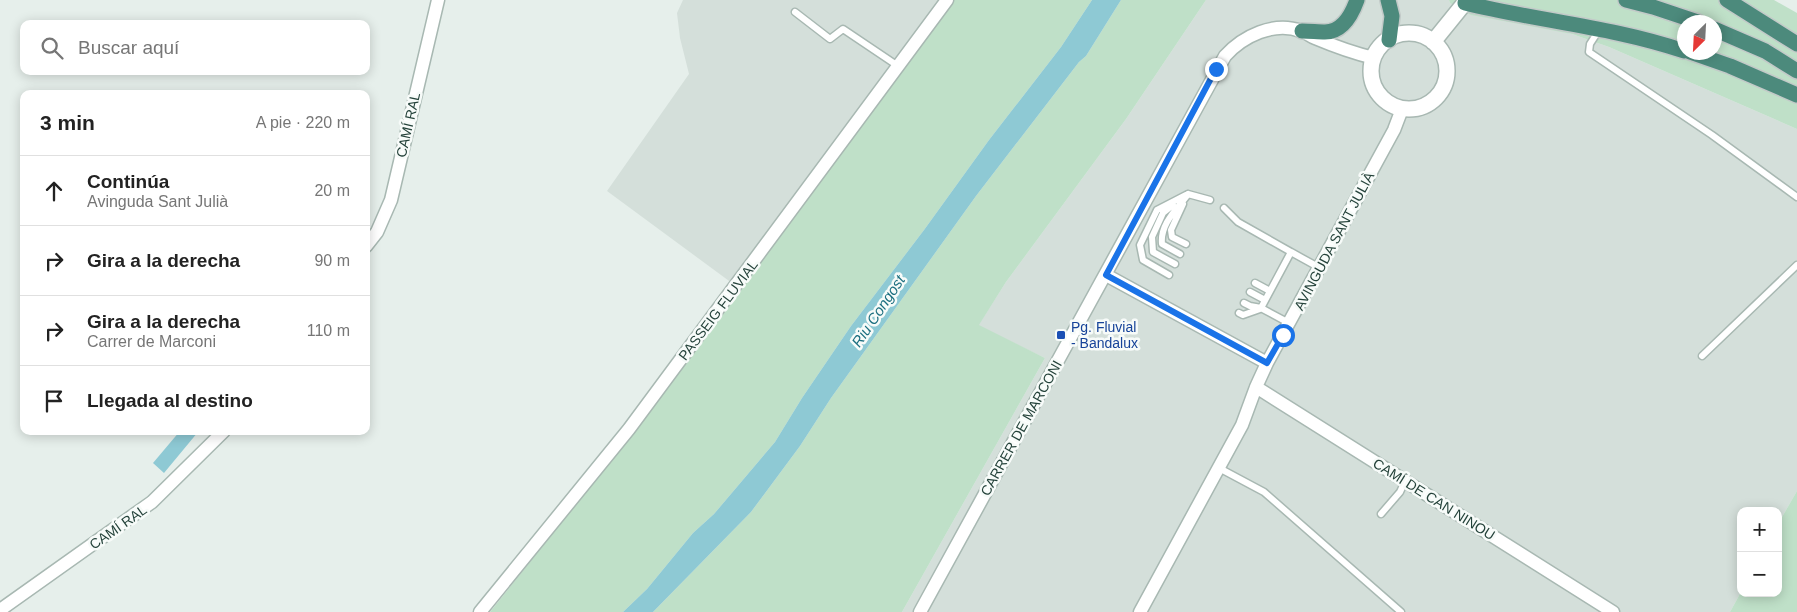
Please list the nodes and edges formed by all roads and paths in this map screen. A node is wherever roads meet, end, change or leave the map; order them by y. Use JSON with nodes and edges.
{"nodes":[{"id":1,"x":438,"y":0,"type":"edge"},
{"id":2,"x":947,"y":0,"type":"edge"},
{"id":3,"x":1357,"y":0,"type":"edge"},
{"id":4,"x":1388,"y":0,"type":"edge"},
{"id":5,"x":1626,"y":0,"type":"edge"},
{"id":6,"x":1727,"y":0,"type":"edge"},
{"id":7,"x":1466,"y":2,"type":"edge"},
{"id":8,"x":795,"y":12,"type":"dead end"},
{"id":9,"x":1677,"y":15,"type":"edge"},
{"id":10,"x":1600,"y":29,"type":"junction"},
{"id":11,"x":1302,"y":31,"type":"junction"},
{"id":12,"x":1722,"y":32,"type":"edge"},
{"id":13,"x":1389,"y":40,"type":"junction"},
{"id":14,"x":1433,"y":42,"type":"junction"},
{"id":15,"x":1797,"y":44,"type":"edge"},
{"id":16,"x":1677,"y":49,"type":"edge"},
{"id":17,"x":1374,"y":58,"type":"junction"},
{"id":18,"x":1713,"y":60,"type":"edge"},
{"id":19,"x":898,"y":66,"type":"junction"},
{"id":20,"x":1797,"y":70,"type":"edge"},
{"id":21,"x":1797,"y":95,"type":"edge"},
{"id":22,"x":1402,"y":109,"type":"junction"},
{"id":23,"x":1188,"y":194,"type":"junction"},
{"id":24,"x":1797,"y":198,"type":"edge"},
{"id":25,"x":1210,"y":200,"type":"dead end"},
{"id":26,"x":1224,"y":208,"type":"dead end"},
{"id":27,"x":370,"y":241,"type":"edge"},
{"id":28,"x":1186,"y":244,"type":"dead end"},
{"id":29,"x":1291,"y":252,"type":"junction"},
{"id":30,"x":1180,"y":254,"type":"dead end"},
{"id":31,"x":1175,"y":264,"type":"dead end"},
{"id":32,"x":1797,"y":265,"type":"edge"},
{"id":33,"x":1320,"y":268,"type":"junction"},
{"id":34,"x":1106,"y":275,"type":"junction"},
{"id":35,"x":1169,"y":275,"type":"dead end"},
{"id":36,"x":1255,"y":283,"type":"dead end"},
{"id":37,"x":1270,"y":291,"type":"junction"},
{"id":38,"x":1250,"y":292,"type":"dead end"},
{"id":39,"x":1266,"y":300,"type":"junction"},
{"id":40,"x":1244,"y":303,"type":"dead end"},
{"id":41,"x":1261,"y":308,"type":"junction"},
{"id":42,"x":1239,"y":313,"type":"dead end"},
{"id":43,"x":1289,"y":323,"type":"junction"},
{"id":44,"x":1702,"y":356,"type":"dead end"},
{"id":45,"x":1267,"y":363,"type":"junction"},
{"id":46,"x":1256,"y":387,"type":"junction"},
{"id":47,"x":220,"y":435,"type":"edge"},
{"id":48,"x":1219,"y":468,"type":"junction"},
{"id":49,"x":1406,"y":481,"type":"junction"},
{"id":50,"x":1381,"y":514,"type":"dead end"},
{"id":51,"x":0,"y":610,"type":"edge"},
{"id":52,"x":480,"y":612,"type":"edge"},
{"id":53,"x":920,"y":612,"type":"edge"},
{"id":54,"x":1140,"y":612,"type":"edge"},
{"id":55,"x":1401,"y":612,"type":"edge"},
{"id":56,"x":1613,"y":612,"type":"edge"}],
"edges":[{"from":1,"to":27,"type":"street","name":"CAMÍ RAL"},
{"from":2,"to":19,"type":"street","name":"PASSEIG FLUVIAL"},
{"from":3,"to":11,"type":"highway"},
{"from":4,"to":13,"type":"highway"},
{"from":5,"to":9,"type":"highway"},
{"from":6,"to":15,"type":"highway"},
{"from":7,"to":10,"type":"highway"},
{"from":7,"to":14,"type":"street"},
{"from":8,"to":19,"type":"lane"},
{"from":10,"to":16,"type":"highway"},
{"from":10,"to":24,"type":"lane"},
{"from":11,"to":17,"type":"street"},
{"from":11,"to":34,"type":"street","name":"CARRER DE MARCONI"},
{"from":12,"to":20,"type":"highway"},
{"from":13,"to":14,"type":"street"},
{"from":13,"to":17,"type":"street"},
{"from":14,"to":22,"type":"street"},
{"from":17,"to":22,"type":"street"},
{"from":18,"to":21,"type":"highway"},
{"from":19,"to":52,"type":"street","name":"PASSEIG FLUVIAL"},
{"from":22,"to":33,"type":"street","name":"AVINGUDA SANT JULIÀ"},
{"from":23,"to":25,"type":"lane"},
{"from":23,"to":28,"type":"lane"},
{"from":23,"to":30,"type":"lane"},
{"from":23,"to":31,"type":"lane"},
{"from":23,"to":35,"type":"lane"},
{"from":26,"to":29,"type":"lane"},
{"from":29,"to":33,"type":"lane"},
{"from":29,"to":37,"type":"lane"},
{"from":32,"to":44,"type":"lane"},
{"from":33,"to":43,"type":"street","name":"AVINGUDA SANT JULIÀ"},
{"from":34,"to":45,"type":"street"},
{"from":34,"to":53,"type":"street","name":"CARRER DE MARCONI"},
{"from":36,"to":37,"type":"lane"},
{"from":37,"to":39,"type":"lane"},
{"from":38,"to":39,"type":"lane"},
{"from":39,"to":41,"type":"lane"},
{"from":40,"to":41,"type":"lane"},
{"from":41,"to":42,"type":"lane"},
{"from":41,"to":43,"type":"lane"},
{"from":43,"to":45,"type":"street","name":"AVINGUDA SANT JULIÀ"},
{"from":45,"to":46,"type":"street","name":"AVINGUDA SANT JULIÀ"},
{"from":46,"to":48,"type":"street","name":"AVINGUDA SANT JULIÀ"},
{"from":46,"to":49,"type":"street","name":"CAMÍ DE CAN NINOU"},
{"from":47,"to":51,"type":"street","name":"CAMÍ RAL"},
{"from":48,"to":54,"type":"street","name":"AVINGUDA SANT JULIÀ"},
{"from":48,"to":55,"type":"lane"},
{"from":49,"to":50,"type":"lane"},
{"from":49,"to":56,"type":"street","name":"CAMÍ DE CAN NINOU"}]}
